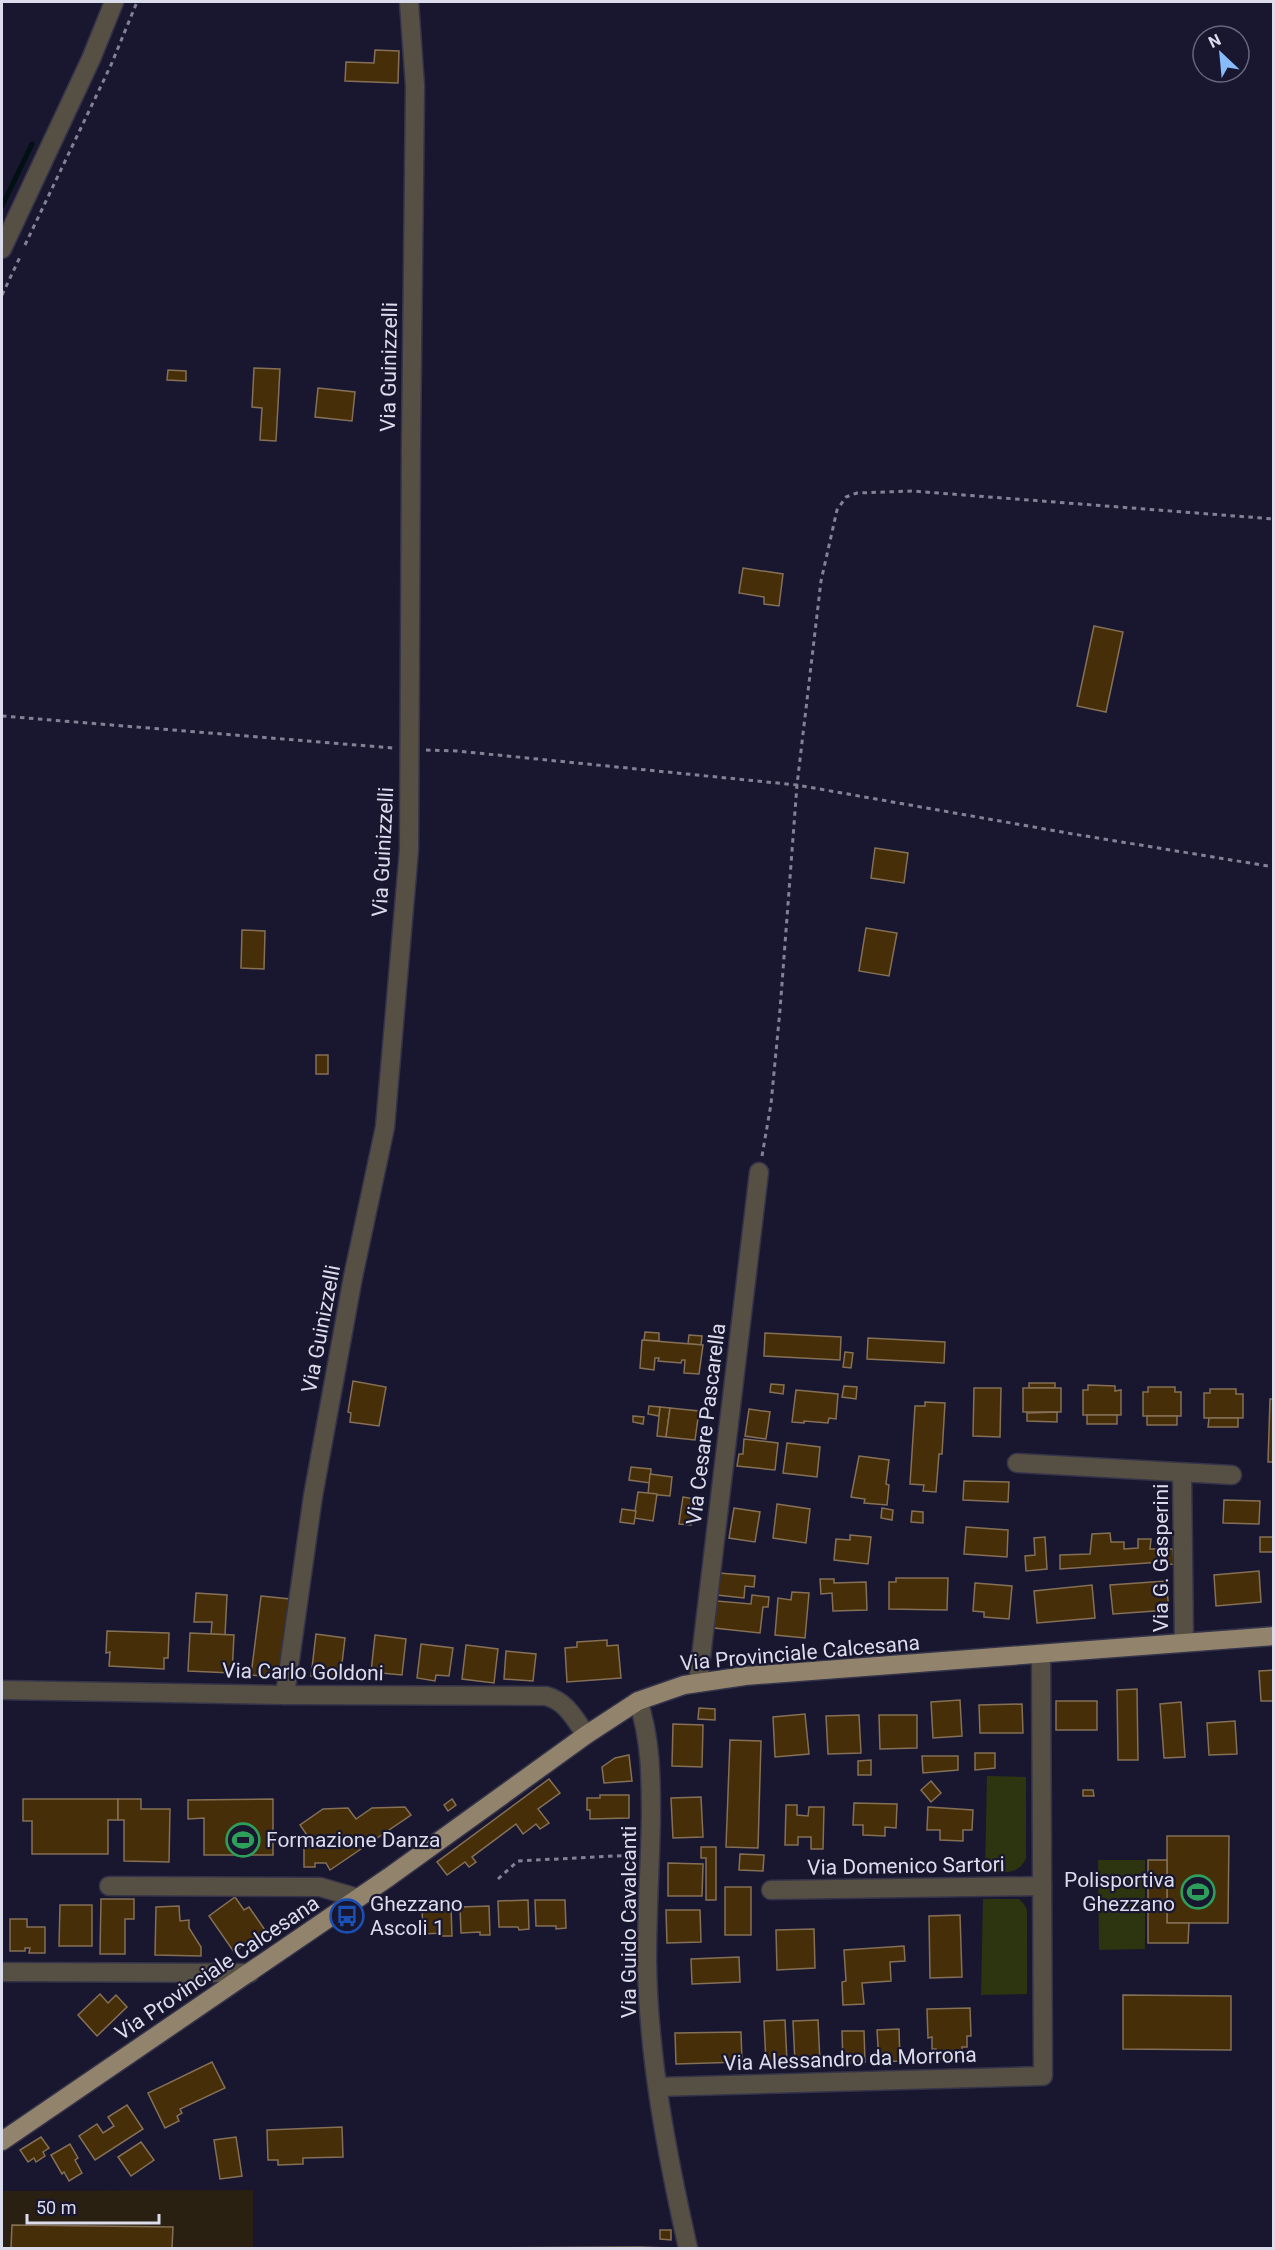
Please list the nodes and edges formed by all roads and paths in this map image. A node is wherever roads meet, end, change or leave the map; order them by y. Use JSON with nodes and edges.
{"nodes":[{"id":1,"x":114,"y":2,"type":"edge"},
{"id":2,"x":137,"y":2,"type":"edge"},
{"id":3,"x":409,"y":2,"type":"edge"},
{"id":4,"x":2,"y":249,"type":"edge"},
{"id":5,"x":2,"y":294,"type":"edge"},
{"id":6,"x":1274,"y":519,"type":"edge"},
{"id":7,"x":2,"y":716,"type":"edge"},
{"id":8,"x":410,"y":749,"type":"junction"},
{"id":9,"x":797,"y":785,"type":"junction"},
{"id":10,"x":1274,"y":867,"type":"edge"},
{"id":11,"x":759,"y":1172,"type":"joint"},
{"id":12,"x":1017,"y":1463,"type":"dead end"},
{"id":13,"x":1182,"y":1473,"type":"junction"},
{"id":14,"x":1232,"y":1475,"type":"dead end"},
{"id":15,"x":1274,"y":1636,"type":"edge"},
{"id":16,"x":1184,"y":1642,"type":"junction"},
{"id":17,"x":1041,"y":1655,"type":"junction"},
{"id":18,"x":698,"y":1682,"type":"junction"},
{"id":19,"x":2,"y":1690,"type":"edge"},
{"id":20,"x":285,"y":1695,"type":"junction"},
{"id":21,"x":638,"y":1701,"type":"junction"},
{"id":22,"x":586,"y":1735,"type":"junction"},
{"id":23,"x":651,"y":1854,"type":"junction"},
{"id":24,"x":1098,"y":1877,"type":"dead end"},
{"id":25,"x":1148,"y":1877,"type":"dead end"},
{"id":26,"x":498,"y":1879,"type":"dead end"},
{"id":27,"x":108,"y":1886,"type":"dead end"},
{"id":28,"x":1042,"y":1886,"type":"junction"},
{"id":29,"x":771,"y":1890,"type":"dead end"},
{"id":30,"x":358,"y":1898,"type":"junction"},
{"id":31,"x":2,"y":1972,"type":"edge"},
{"id":32,"x":250,"y":1973,"type":"junction"},
{"id":33,"x":658,"y":2087,"type":"junction"},
{"id":34,"x":2,"y":2141,"type":"edge"},
{"id":35,"x":688,"y":2248,"type":"edge"}],
"edges":[{"from":1,"to":4,"type":"street"},
{"from":2,"to":5,"type":"path"},
{"from":3,"to":8,"type":"street","name":"Via Guinizzelli"},
{"from":6,"to":9,"type":"path"},
{"from":7,"to":8,"type":"path"},
{"from":8,"to":9,"type":"path"},
{"from":8,"to":20,"type":"street","name":"Via Guinizzelli"},
{"from":9,"to":10,"type":"path"},
{"from":9,"to":11,"type":"path"},
{"from":11,"to":18,"type":"street","name":"Via Cesare Pascarella"},
{"from":12,"to":13,"type":"street","name":"Via G. Gasperini"},
{"from":13,"to":14,"type":"street","name":"Via G. Gasperini"},
{"from":13,"to":16,"type":"street","name":"Via G. Gasperini"},
{"from":15,"to":16,"type":"main road","name":"Via Provinciale Calcesana"},
{"from":16,"to":17,"type":"main road","name":"Via Provinciale Calcesana"},
{"from":17,"to":18,"type":"main road","name":"Via Provinciale Calcesana"},
{"from":17,"to":28,"type":"street"},
{"from":18,"to":21,"type":"main road","name":"Via Provinciale Calcesana"},
{"from":19,"to":20,"type":"street","name":"Via Carlo Goldoni"},
{"from":20,"to":22,"type":"street","name":"Via Carlo Goldoni"},
{"from":21,"to":22,"type":"main road","name":"Via Provinciale Calcesana"},
{"from":21,"to":23,"type":"street","name":"Via Guido Cavalcanti"},
{"from":22,"to":30,"type":"main road","name":"Via Provinciale Calcesana"},
{"from":23,"to":26,"type":"path"},
{"from":23,"to":33,"type":"street","name":"Via Guido Cavalcanti"},
{"from":24,"to":25,"type":"path"},
{"from":27,"to":30,"type":"street"},
{"from":28,"to":29,"type":"street","name":"Via Domenico Sartori"},
{"from":28,"to":33,"type":"street","name":"Via Alessandro da Morrona"},
{"from":30,"to":32,"type":"main road","name":"Via Provinciale Calcesana"},
{"from":31,"to":32,"type":"street"},
{"from":32,"to":34,"type":"main road","name":"Via Provinciale Calcesana"},
{"from":33,"to":35,"type":"street","name":"Via Guido Cavalcanti"}]}
